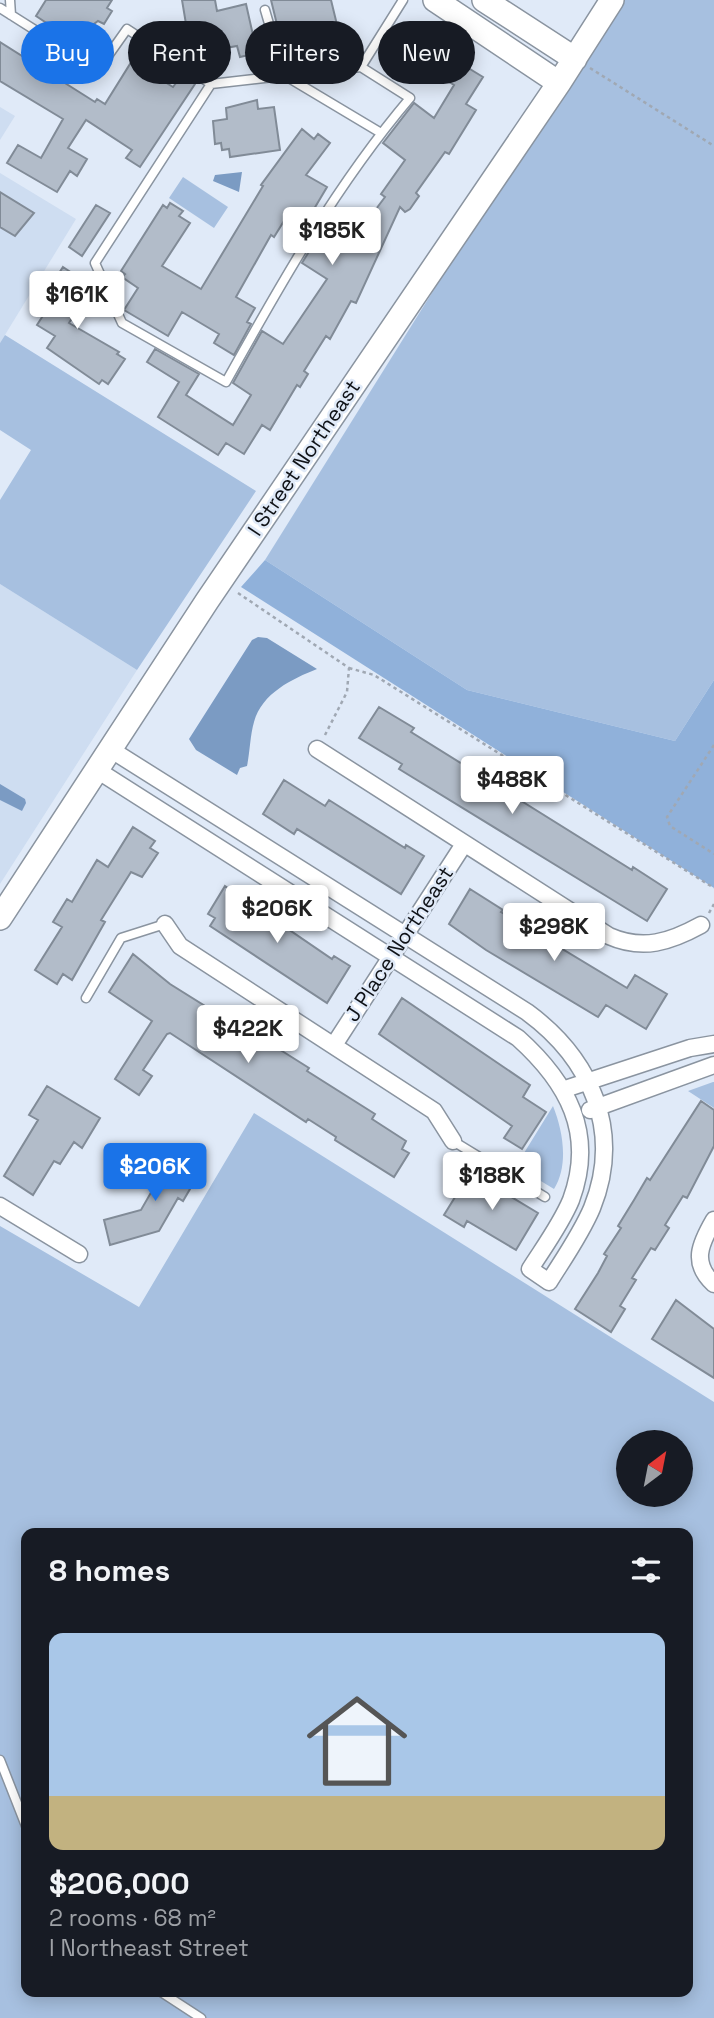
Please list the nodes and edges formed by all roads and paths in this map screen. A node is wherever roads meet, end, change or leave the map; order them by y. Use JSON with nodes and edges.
{"nodes":[{"id":1,"x":10,"y":0,"type":"edge"},
{"id":2,"x":403,"y":0,"type":"edge"},
{"id":3,"x":435,"y":0,"type":"edge"},
{"id":4,"x":484,"y":0,"type":"edge"},
{"id":5,"x":612,"y":0,"type":"edge"},
{"id":6,"x":0,"y":8,"type":"edge"},
{"id":7,"x":265,"y":10,"type":"dead end"},
{"id":8,"x":10,"y":15,"type":"junction"},
{"id":9,"x":268,"y":21,"type":"edge"},
{"id":10,"x":128,"y":30,"type":"edge"},
{"id":11,"x":575,"y":59,"type":"junction"},
{"id":12,"x":364,"y":62,"type":"edge"},
{"id":13,"x":364,"y":69,"type":"edge"},
{"id":14,"x":559,"y":83,"type":"junction"},
{"id":15,"x":211,"y":84,"type":"edge"},
{"id":16,"x":299,"y":84,"type":"edge"},
{"id":17,"x":381,"y":133,"type":"junction"},
{"id":18,"x":714,"y":145,"type":"edge"},
{"id":19,"x":220,"y":581,"type":"junction"},
{"id":20,"x":349,"y":668,"type":"junction"},
{"id":21,"x":714,"y":745,"type":"edge"},
{"id":22,"x":110,"y":749,"type":"junction"},
{"id":23,"x":317,"y":750,"type":"joint"},
{"id":24,"x":97,"y":770,"type":"junction"},
{"id":25,"x":464,"y":844,"type":"junction"},
{"id":26,"x":714,"y":854,"type":"edge"},
{"id":27,"x":714,"y":888,"type":"edge"},
{"id":28,"x":0,"y":918,"type":"edge"},
{"id":29,"x":165,"y":924,"type":"joint"},
{"id":30,"x":701,"y":925,"type":"dead end"},
{"id":31,"x":405,"y":935,"type":"junction"},
{"id":32,"x":391,"y":957,"type":"junction"},
{"id":33,"x":86,"y":998,"type":"dead end"},
{"id":34,"x":714,"y":1044,"type":"edge"},
{"id":35,"x":334,"y":1045,"type":"junction"},
{"id":36,"x":714,"y":1065,"type":"edge"},
{"id":37,"x":594,"y":1094,"type":"junction"},
{"id":38,"x":571,"y":1102,"type":"junction"},
{"id":39,"x":453,"y":1141,"type":"joint"},
{"id":40,"x":545,"y":1197,"type":"dead end"},
{"id":41,"x":0,"y":1206,"type":"edge"},
{"id":42,"x":714,"y":1220,"type":"edge"},
{"id":43,"x":79,"y":1254,"type":"dead end"},
{"id":44,"x":714,"y":1283,"type":"edge"},
{"id":45,"x":0,"y":1760,"type":"edge"},
{"id":46,"x":21,"y":1813,"type":"edge"},
{"id":47,"x":169,"y":1997,"type":"edge"},
{"id":48,"x":201,"y":2018,"type":"edge"}],
"edges":[{"from":1,"to":8,"type":"lane"},
{"from":2,"to":12,"type":"lane"},
{"from":3,"to":14,"type":"street"},
{"from":4,"to":11,"type":"street"},
{"from":5,"to":11,"type":"street","name":"I Street Northeast"},
{"from":6,"to":8,"type":"lane"},
{"from":7,"to":9,"type":"lane"},
{"from":8,"to":10,"type":"lane"},
{"from":11,"to":14,"type":"street","name":"I Street Northeast"},
{"from":11,"to":18,"type":"path"},
{"from":13,"to":17,"type":"lane"},
{"from":14,"to":19,"type":"street","name":"I Street Northeast"},
{"from":15,"to":17,"type":"lane"},
{"from":16,"to":17,"type":"lane"},
{"from":19,"to":20,"type":"path"},
{"from":19,"to":22,"type":"street","name":"I Street Northeast"},
{"from":20,"to":23,"type":"path"},
{"from":20,"to":27,"type":"path"},
{"from":21,"to":26,"type":"path"},
{"from":22,"to":24,"type":"street","name":"I Street Northeast"},
{"from":22,"to":31,"type":"street"},
{"from":23,"to":25,"type":"street"},
{"from":24,"to":28,"type":"street","name":"I Street Northeast"},
{"from":24,"to":32,"type":"street"},
{"from":25,"to":30,"type":"street"},
{"from":25,"to":31,"type":"street","name":"J Place Northeast"},
{"from":29,"to":33,"type":"lane"},
{"from":29,"to":35,"type":"street"},
{"from":31,"to":32,"type":"street","name":"J Place Northeast"},
{"from":31,"to":37,"type":"street"},
{"from":32,"to":35,"type":"street","name":"J Place Northeast"},
{"from":32,"to":38,"type":"street"},
{"from":34,"to":37,"type":"street"},
{"from":35,"to":39,"type":"street"},
{"from":36,"to":37,"type":"street"},
{"from":37,"to":38,"type":"street"},
{"from":37,"to":38,"type":"street"},
{"from":37,"to":38,"type":"street"},
{"from":39,"to":40,"type":"lane"},
{"from":41,"to":43,"type":"street"},
{"from":42,"to":44,"type":"street"},
{"from":45,"to":46,"type":"lane"},
{"from":47,"to":48,"type":"lane"}]}
